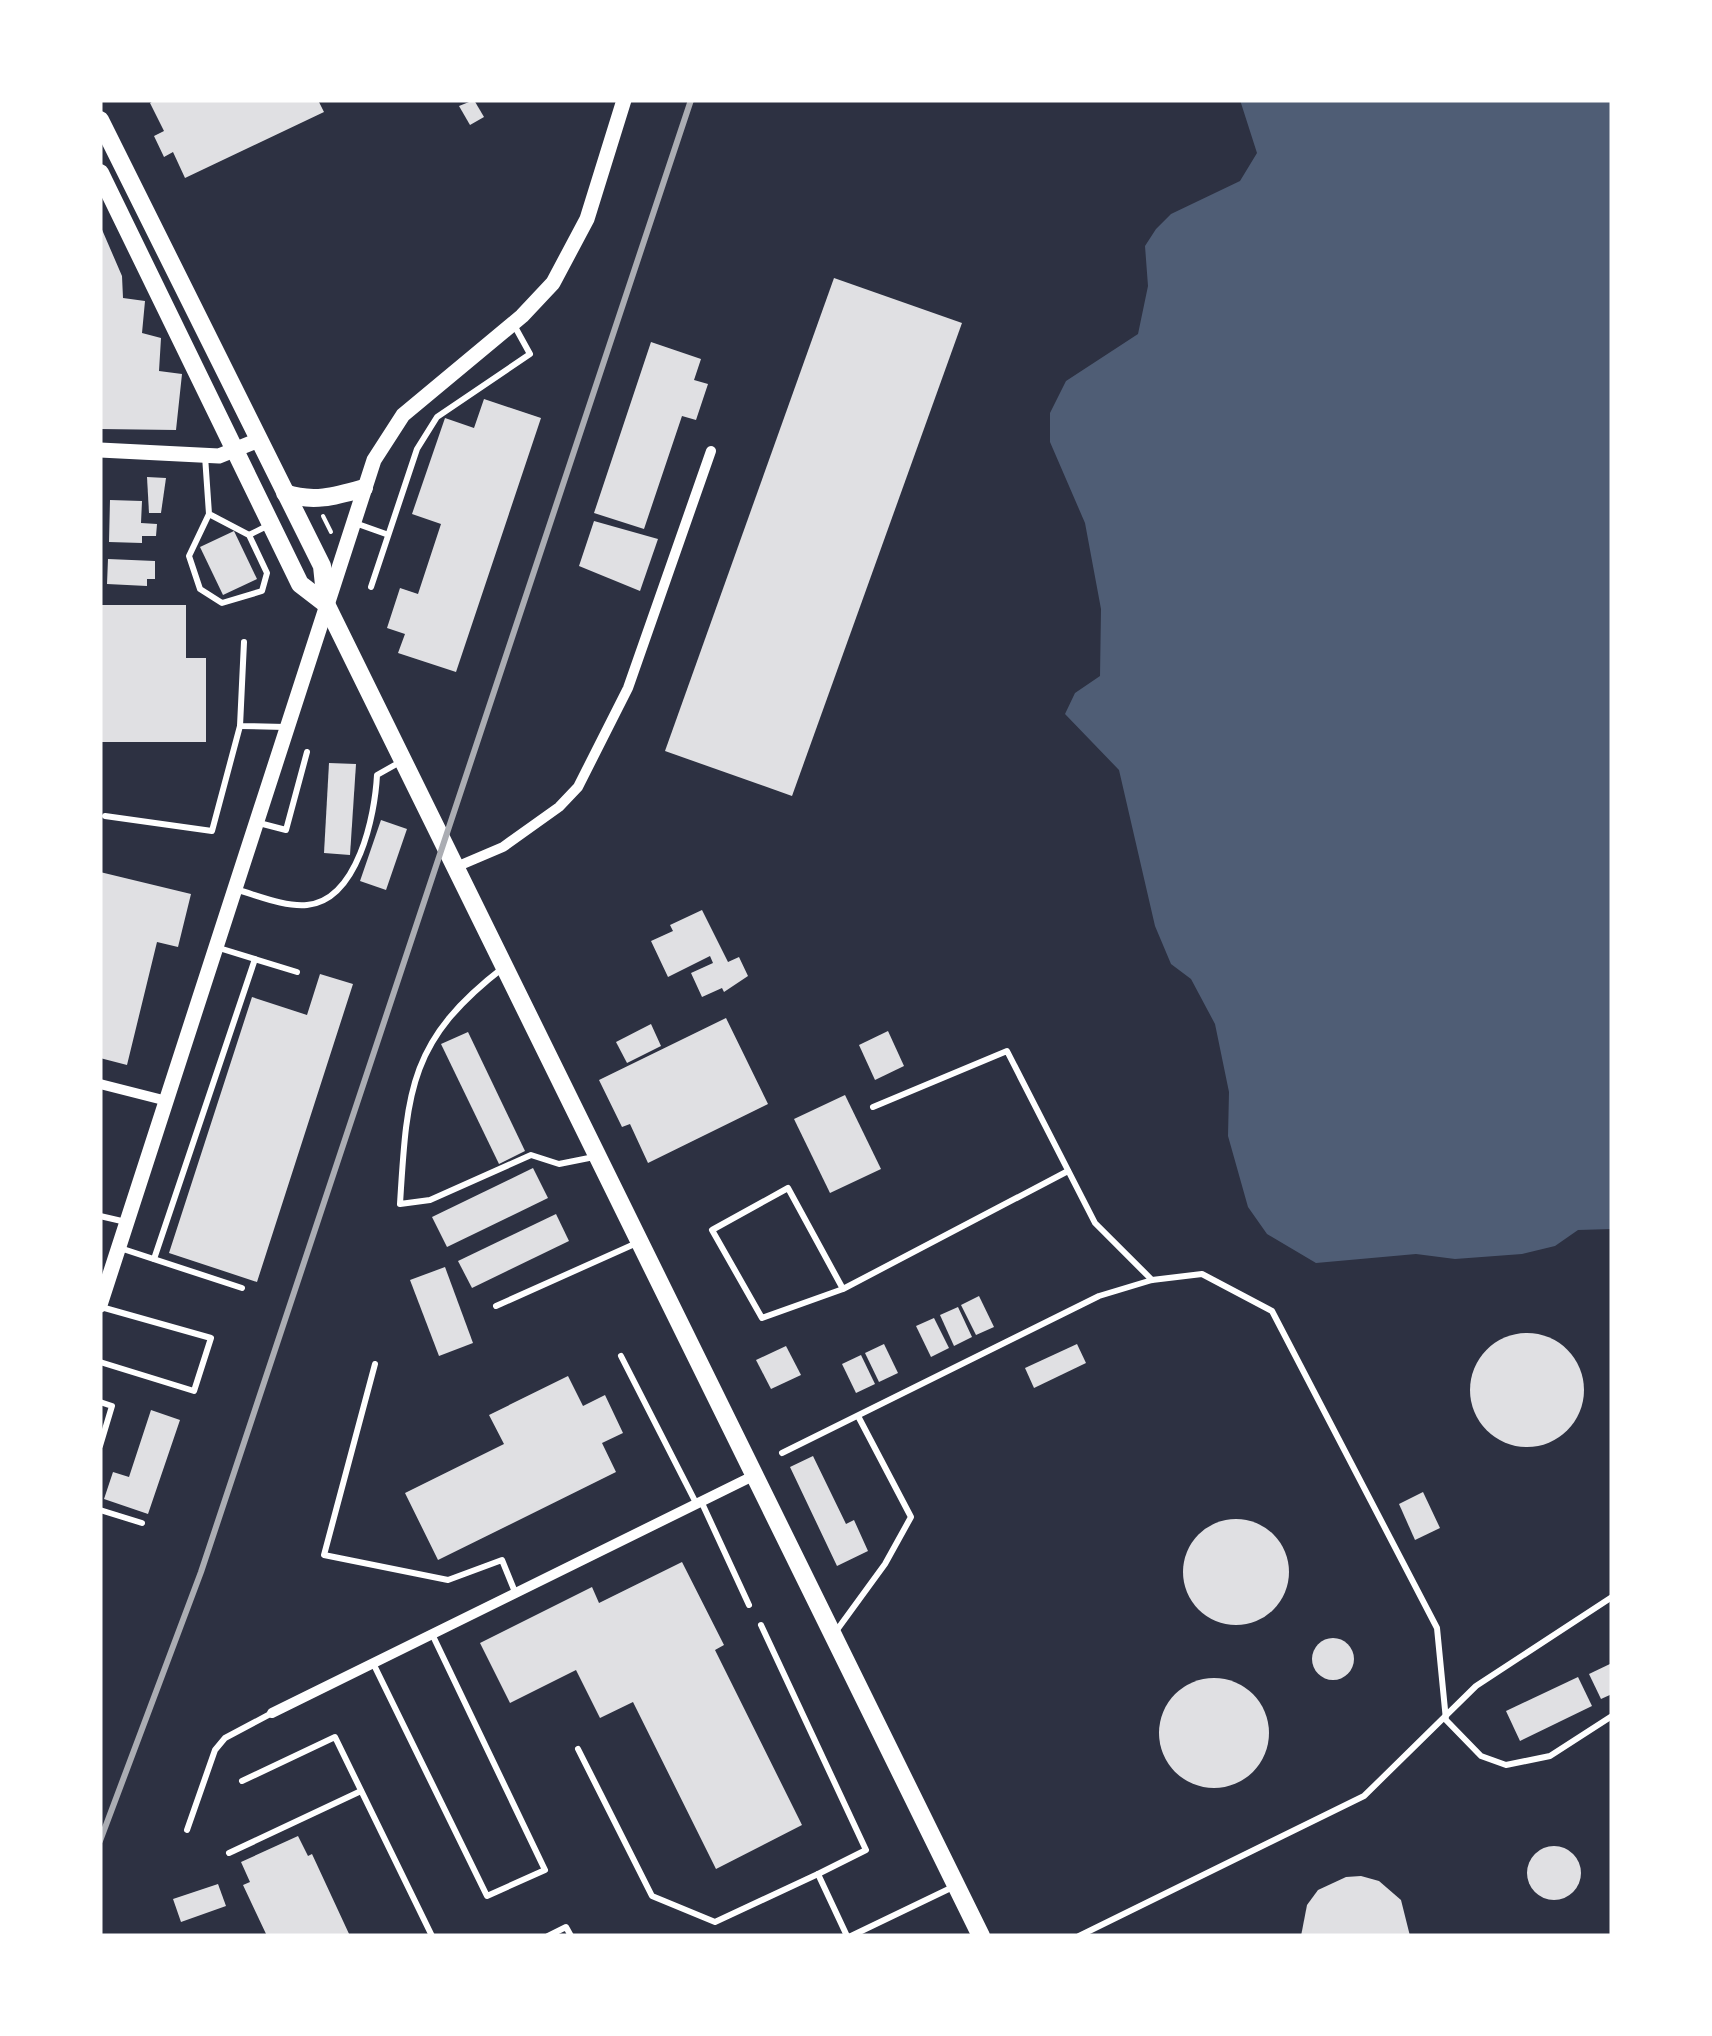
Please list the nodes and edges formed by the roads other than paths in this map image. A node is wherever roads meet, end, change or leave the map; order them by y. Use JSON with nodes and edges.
{"nodes":[{"id":1,"x":624,"y":100,"type":"edge"},
{"id":2,"x":100,"y":120,"type":"edge"},
{"id":3,"x":100,"y":173,"type":"edge"},
{"id":4,"x":513,"y":323,"type":"junction"},
{"id":5,"x":259,"y":440,"type":"junction"},
{"id":6,"x":100,"y":450,"type":"edge"},
{"id":7,"x":711,"y":451,"type":"dead end"},
{"id":8,"x":237,"y":452,"type":"junction"},
{"id":9,"x":206,"y":456,"type":"junction"},
{"id":10,"x":364,"y":488,"type":"junction"},
{"id":11,"x":285,"y":493,"type":"junction"},
{"id":12,"x":209,"y":514,"type":"junction"},
{"id":13,"x":352,"y":522,"type":"junction"},
{"id":14,"x":271,"y":524,"type":"junction"},
{"id":15,"x":386,"y":534,"type":"junction"},
{"id":16,"x":250,"y":535,"type":"junction"},
{"id":17,"x":371,"y":588,"type":"dead end"},
{"id":18,"x":326,"y":604,"type":"junction"},
{"id":19,"x":244,"y":642,"type":"dead end"},
{"id":20,"x":240,"y":726,"type":"junction"},
{"id":21,"x":287,"y":726,"type":"junction"},
{"id":22,"x":308,"y":752,"type":"dead end"},
{"id":23,"x":403,"y":760,"type":"junction"},
{"id":24,"x":105,"y":816,"type":"dead end"},
{"id":25,"x":258,"y":823,"type":"junction"},
{"id":26,"x":456,"y":868,"type":"junction"},
{"id":27,"x":238,"y":890,"type":"junction"},
{"id":28,"x":218,"y":948,"type":"junction"},
{"id":29,"x":255,"y":959,"type":"junction"},
{"id":30,"x":505,"y":966,"type":"junction"},
{"id":31,"x":297,"y":972,"type":"dead end"},
{"id":32,"x":100,"y":1084,"type":"edge"},
{"id":33,"x":166,"y":1101,"type":"junction"},
{"id":34,"x":873,"y":1107,"type":"dead end"},
{"id":35,"x":598,"y":1156,"type":"junction"},
{"id":36,"x":1068,"y":1171,"type":"junction"},
{"id":37,"x":100,"y":1216,"type":"edge"},
{"id":38,"x":127,"y":1222,"type":"junction"},
{"id":39,"x":640,"y":1242,"type":"junction"},
{"id":40,"x":119,"y":1248,"type":"junction"},
{"id":41,"x":154,"y":1259,"type":"junction"},
{"id":42,"x":1152,"y":1280,"type":"junction"},
{"id":43,"x":242,"y":1288,"type":"dead end"},
{"id":44,"x":843,"y":1289,"type":"junction"},
{"id":45,"x":100,"y":1306,"type":"edge"},
{"id":46,"x":496,"y":1306,"type":"dead end"},
{"id":47,"x":620,"y":1356,"type":"dead end"},
{"id":48,"x":100,"y":1362,"type":"edge"},
{"id":49,"x":376,"y":1364,"type":"dead end"},
{"id":50,"x":100,"y":1402,"type":"edge"},
{"id":51,"x":858,"y":1416,"type":"junction"},
{"id":52,"x":100,"y":1446,"type":"edge"},
{"id":53,"x":782,"y":1453,"type":"dead end"},
{"id":54,"x":754,"y":1475,"type":"junction"},
{"id":55,"x":699,"y":1503,"type":"junction"},
{"id":56,"x":100,"y":1510,"type":"edge"},
{"id":57,"x":142,"y":1523,"type":"dead end"},
{"id":58,"x":516,"y":1594,"type":"junction"},
{"id":59,"x":1612,"y":1596,"type":"edge"},
{"id":60,"x":750,"y":1606,"type":"dead end"},
{"id":61,"x":761,"y":1625,"type":"dead end"},
{"id":62,"x":432,"y":1634,"type":"junction"},
{"id":63,"x":834,"y":1636,"type":"junction"},
{"id":64,"x":374,"y":1664,"type":"junction"},
{"id":65,"x":272,"y":1714,"type":"joint"},
{"id":66,"x":1612,"y":1716,"type":"edge"},
{"id":67,"x":1446,"y":1720,"type":"junction"},
{"id":68,"x":578,"y":1749,"type":"dead end"},
{"id":69,"x":242,"y":1781,"type":"dead end"},
{"id":70,"x":361,"y":1790,"type":"junction"},
{"id":71,"x":187,"y":1830,"type":"dead end"},
{"id":72,"x":229,"y":1852,"type":"dead end"},
{"id":73,"x":818,"y":1874,"type":"junction"},
{"id":74,"x":956,"y":1886,"type":"junction"},
{"id":75,"x":853,"y":1935,"type":"edge"},
{"id":76,"x":432,"y":1936,"type":"edge"},
{"id":77,"x":548,"y":1936,"type":"edge"},
{"id":78,"x":571,"y":1936,"type":"edge"},
{"id":79,"x":981,"y":1936,"type":"edge"},
{"id":80,"x":1079,"y":1936,"type":"edge"}],
"edges":[{"from":1,"to":4,"type":"street"},
{"from":2,"to":5,"type":"main road"},
{"from":3,"to":8,"type":"main road"},
{"from":4,"to":10,"type":"street"},
{"from":4,"to":15,"type":"lane"},
{"from":5,"to":8,"type":"street"},
{"from":5,"to":11,"type":"main road"},
{"from":6,"to":9,"type":"street"},
{"from":7,"to":26,"type":"street"},
{"from":8,"to":9,"type":"street"},
{"from":8,"to":14,"type":"main road"},
{"from":9,"to":12,"type":"lane"},
{"from":10,"to":11,"type":"main road"},
{"from":10,"to":13,"type":"street"},
{"from":11,"to":18,"type":"main road"},
{"from":12,"to":16,"type":"lane"},
{"from":12,"to":16,"type":"lane"},
{"from":13,"to":15,"type":"lane"},
{"from":13,"to":18,"type":"street"},
{"from":14,"to":16,"type":"lane"},
{"from":14,"to":18,"type":"main road"},
{"from":15,"to":17,"type":"lane"},
{"from":18,"to":21,"type":"street"},
{"from":18,"to":23,"type":"main road"},
{"from":19,"to":20,"type":"lane"},
{"from":20,"to":21,"type":"lane"},
{"from":20,"to":24,"type":"lane"},
{"from":21,"to":25,"type":"street"},
{"from":22,"to":25,"type":"lane"},
{"from":23,"to":26,"type":"main road"},
{"from":23,"to":27,"type":"lane"},
{"from":25,"to":27,"type":"street"},
{"from":26,"to":30,"type":"main road"},
{"from":27,"to":28,"type":"street"},
{"from":28,"to":29,"type":"lane"},
{"from":28,"to":33,"type":"street"},
{"from":29,"to":31,"type":"lane"},
{"from":29,"to":41,"type":"lane"},
{"from":30,"to":35,"type":"main road"},
{"from":30,"to":35,"type":"lane"},
{"from":32,"to":33,"type":"street"},
{"from":33,"to":38,"type":"street"},
{"from":34,"to":36,"type":"lane"},
{"from":35,"to":39,"type":"main road"},
{"from":36,"to":42,"type":"lane"},
{"from":36,"to":44,"type":"lane"},
{"from":37,"to":38,"type":"lane"},
{"from":38,"to":40,"type":"street"},
{"from":39,"to":46,"type":"lane"},
{"from":39,"to":54,"type":"main road"},
{"from":40,"to":41,"type":"lane"},
{"from":40,"to":45,"type":"street"},
{"from":41,"to":43,"type":"lane"},
{"from":42,"to":51,"type":"lane"},
{"from":42,"to":67,"type":"lane"},
{"from":44,"to":44,"type":"lane"},
{"from":45,"to":48,"type":"lane"},
{"from":47,"to":55,"type":"lane"},
{"from":49,"to":58,"type":"lane"},
{"from":50,"to":52,"type":"lane"},
{"from":51,"to":53,"type":"lane"},
{"from":51,"to":63,"type":"lane"},
{"from":54,"to":55,"type":"street"},
{"from":54,"to":63,"type":"main road"},
{"from":55,"to":58,"type":"street"},
{"from":55,"to":60,"type":"lane"},
{"from":56,"to":57,"type":"lane"},
{"from":58,"to":62,"type":"street"},
{"from":59,"to":67,"type":"lane"},
{"from":61,"to":73,"type":"lane"},
{"from":62,"to":64,"type":"street"},
{"from":62,"to":64,"type":"lane"},
{"from":63,"to":74,"type":"main road"},
{"from":64,"to":65,"type":"street"},
{"from":65,"to":71,"type":"lane"},
{"from":66,"to":67,"type":"lane"},
{"from":67,"to":80,"type":"lane"},
{"from":68,"to":73,"type":"lane"},
{"from":69,"to":70,"type":"lane"},
{"from":70,"to":72,"type":"lane"},
{"from":70,"to":76,"type":"lane"},
{"from":73,"to":75,"type":"lane"},
{"from":74,"to":75,"type":"lane"},
{"from":74,"to":79,"type":"main road"},
{"from":77,"to":78,"type":"lane"}]}
